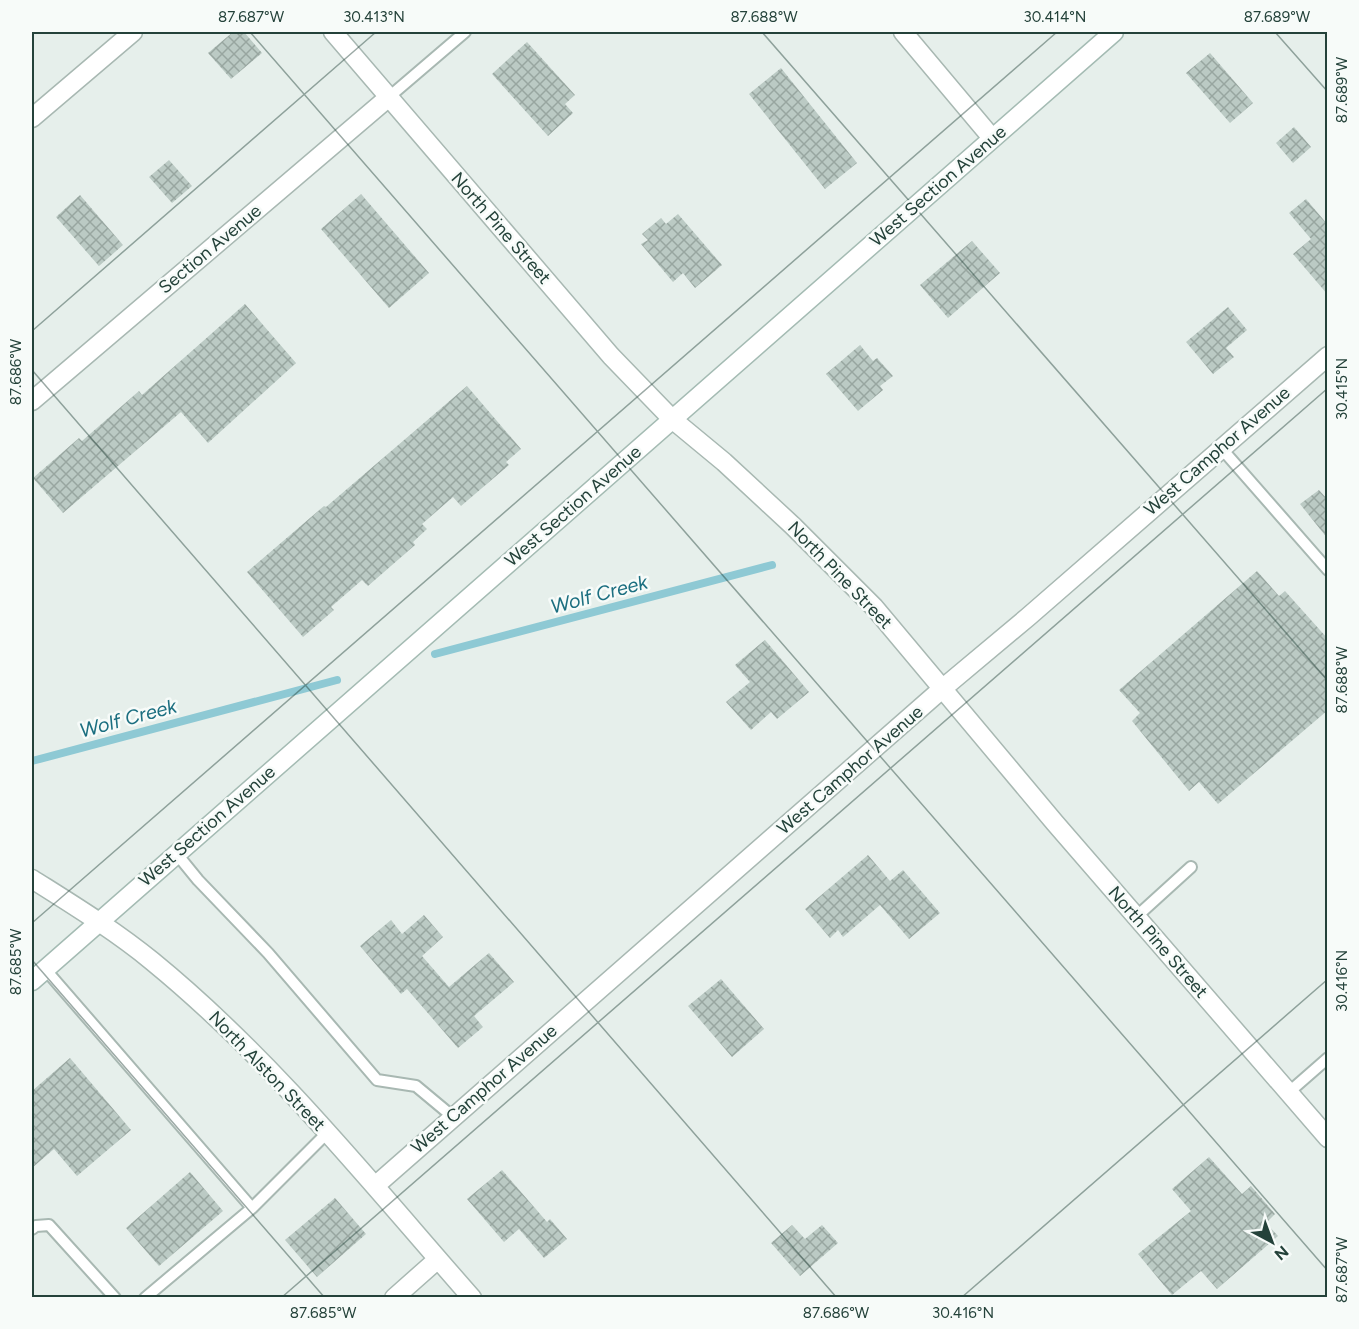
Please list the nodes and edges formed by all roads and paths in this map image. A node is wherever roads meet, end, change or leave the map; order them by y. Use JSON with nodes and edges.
{"nodes":[{"id":1,"x":133,"y":32,"type":"edge"},
{"id":2,"x":333,"y":32,"type":"edge"},
{"id":3,"x":465,"y":32,"type":"edge"},
{"id":4,"x":903,"y":32,"type":"edge"},
{"id":5,"x":1114,"y":32,"type":"edge"},
{"id":6,"x":388,"y":97,"type":"junction"},
{"id":7,"x":32,"y":118,"type":"edge"},
{"id":8,"x":992,"y":138,"type":"junction"},
{"id":9,"x":1328,"y":356,"type":"edge"},
{"id":10,"x":32,"y":401,"type":"edge"},
{"id":11,"x":672,"y":419,"type":"junction"},
{"id":12,"x":1222,"y":449,"type":"junction"},
{"id":13,"x":1328,"y":570,"type":"edge"},
{"id":14,"x":942,"y":689,"type":"junction"},
{"id":15,"x":176,"y":853,"type":"junction"},
{"id":16,"x":1191,"y":867,"type":"dead end"},
{"id":17,"x":32,"y":879,"type":"edge"},
{"id":18,"x":1136,"y":917,"type":"junction"},
{"id":19,"x":100,"y":921,"type":"junction"},
{"id":20,"x":38,"y":975,"type":"edge"},
{"id":21,"x":1328,"y":1058,"type":"edge"},
{"id":22,"x":1288,"y":1093,"type":"junction"},
{"id":23,"x":452,"y":1116,"type":"junction"},
{"id":24,"x":327,"y":1133,"type":"junction"},
{"id":25,"x":1328,"y":1138,"type":"edge"},
{"id":26,"x":375,"y":1186,"type":"junction"},
{"id":27,"x":252,"y":1208,"type":"junction"},
{"id":28,"x":32,"y":1229,"type":"edge"},
{"id":29,"x":438,"y":1259,"type":"junction"},
{"id":30,"x":115,"y":1298,"type":"edge"},
{"id":31,"x":145,"y":1298,"type":"edge"},
{"id":32,"x":394,"y":1298,"type":"edge"},
{"id":33,"x":472,"y":1298,"type":"edge"}],
"edges":[{"from":1,"to":7,"type":"street"},
{"from":2,"to":6,"type":"street","name":"North Pine Street"},
{"from":3,"to":6,"type":"lane"},
{"from":4,"to":8,"type":"street"},
{"from":5,"to":8,"type":"street","name":"West Section Avenue"},
{"from":6,"to":10,"type":"street","name":"Section Avenue"},
{"from":6,"to":11,"type":"street","name":"North Pine Street"},
{"from":8,"to":11,"type":"street","name":"West Section Avenue"},
{"from":9,"to":12,"type":"street","name":"West Camphor Avenue"},
{"from":11,"to":14,"type":"street","name":"North Pine Street"},
{"from":11,"to":15,"type":"street","name":"West Section Avenue"},
{"from":12,"to":13,"type":"lane"},
{"from":12,"to":14,"type":"street","name":"West Camphor Avenue"},
{"from":14,"to":18,"type":"street","name":"North Pine Street"},
{"from":14,"to":23,"type":"street","name":"West Camphor Avenue"},
{"from":15,"to":19,"type":"street","name":"West Section Avenue"},
{"from":15,"to":23,"type":"lane"},
{"from":16,"to":18,"type":"lane"},
{"from":17,"to":19,"type":"street","name":"North Alston Street"},
{"from":18,"to":22,"type":"street","name":"North Pine Street"},
{"from":19,"to":20,"type":"street","name":"West Section Avenue"},
{"from":19,"to":24,"type":"street","name":"North Alston Street"},
{"from":20,"to":27,"type":"lane"},
{"from":21,"to":22,"type":"lane"},
{"from":22,"to":25,"type":"street","name":"North Pine Street"},
{"from":23,"to":26,"type":"street","name":"West Camphor Avenue"},
{"from":24,"to":26,"type":"street","name":"North Alston Street"},
{"from":24,"to":27,"type":"lane"},
{"from":26,"to":29,"type":"street","name":"North Alston Street"},
{"from":27,"to":31,"type":"lane"},
{"from":28,"to":30,"type":"lane"},
{"from":29,"to":32,"type":"street"},
{"from":29,"to":33,"type":"street","name":"North Alston Street"}]}
